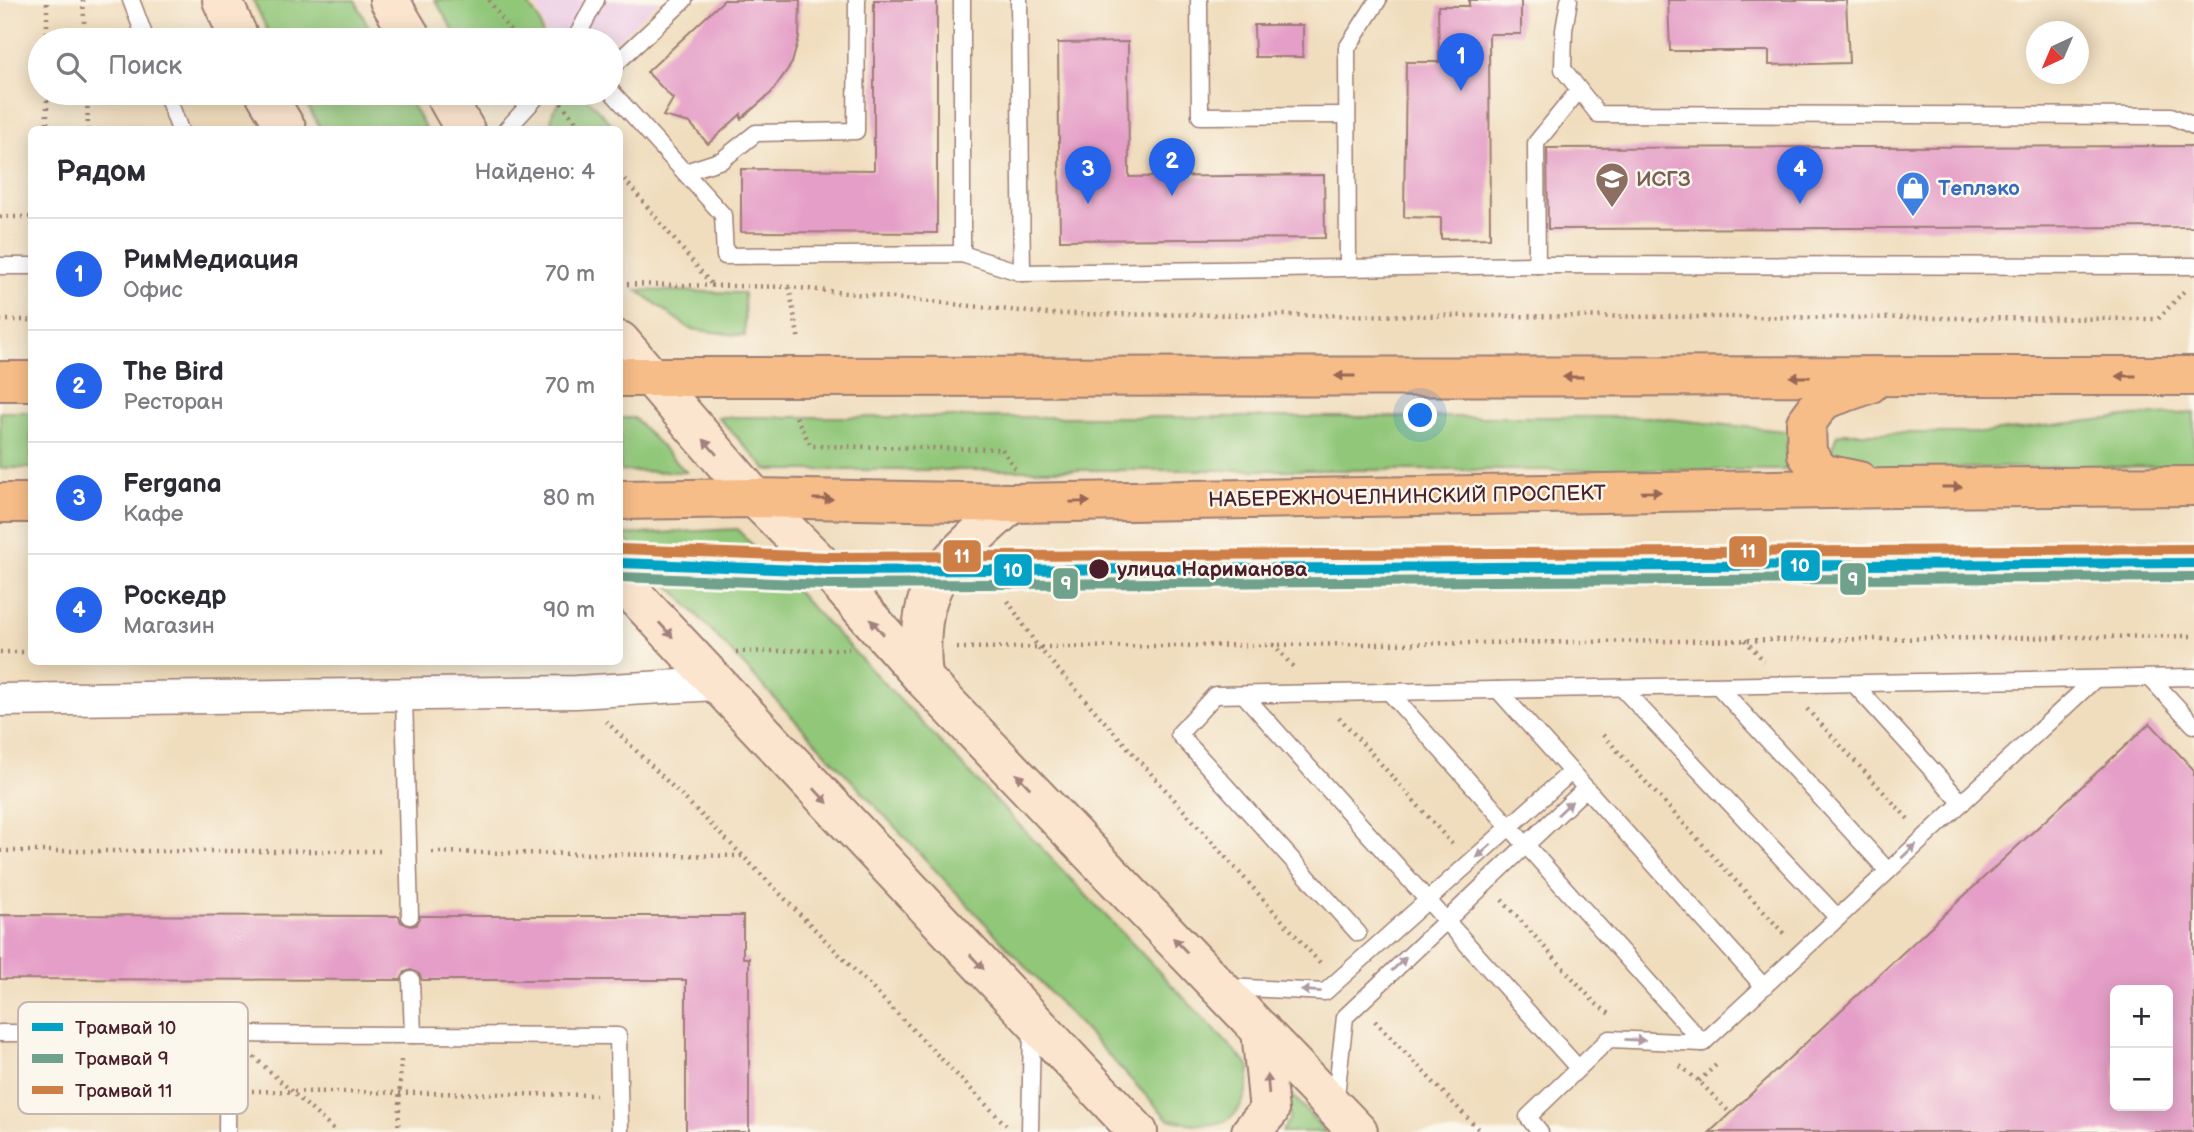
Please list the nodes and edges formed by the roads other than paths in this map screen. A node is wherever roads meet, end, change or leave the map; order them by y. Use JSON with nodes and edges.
{"nodes":[{"id":1,"x":131,"y":0,"type":"edge"},
{"id":2,"x":222,"y":0,"type":"edge"},
{"id":3,"x":390,"y":0,"type":"edge"},
{"id":4,"x":596,"y":0,"type":"edge"},
{"id":5,"x":684,"y":0,"type":"edge"},
{"id":6,"x":857,"y":0,"type":"edge"},
{"id":7,"x":962,"y":0,"type":"edge"},
{"id":8,"x":1018,"y":0,"type":"edge"},
{"id":9,"x":1199,"y":0,"type":"edge"},
{"id":10,"x":1569,"y":0,"type":"edge"},
{"id":11,"x":1373,"y":2,"type":"edge"},
{"id":12,"x":142,"y":28,"type":"edge"},
{"id":13,"x":235,"y":28,"type":"edge"},
{"id":14,"x":406,"y":28,"type":"edge"},
{"id":15,"x":581,"y":28,"type":"edge"},
{"id":16,"x":623,"y":57,"type":"edge"},
{"id":17,"x":1579,"y":90,"type":"junction"},
{"id":18,"x":623,"y":104,"type":"edge"},
{"id":19,"x":171,"y":105,"type":"edge"},
{"id":20,"x":272,"y":105,"type":"edge"},
{"id":21,"x":451,"y":105,"type":"edge"},
{"id":22,"x":529,"y":105,"type":"edge"},
{"id":23,"x":1347,"y":115,"type":"junction"},
{"id":24,"x":178,"y":126,"type":"edge"},
{"id":25,"x":285,"y":126,"type":"edge"},
{"id":26,"x":463,"y":126,"type":"edge"},
{"id":27,"x":510,"y":126,"type":"edge"},
{"id":28,"x":2194,"y":126,"type":"edge"},
{"id":29,"x":685,"y":172,"type":"junction"},
{"id":30,"x":961,"y":254,"type":"junction"},
{"id":31,"x":1537,"y":265,"type":"junction"},
{"id":32,"x":0,"y":266,"type":"edge"},
{"id":33,"x":28,"y":266,"type":"edge"},
{"id":34,"x":1348,"y":267,"type":"junction"},
{"id":35,"x":1022,"y":273,"type":"junction"},
{"id":36,"x":2193,"y":274,"type":"edge"},
{"id":37,"x":623,"y":349,"type":"edge"},
{"id":38,"x":2194,"y":376,"type":"edge"},
{"id":39,"x":634,"y":377,"type":"edge"},
{"id":40,"x":1890,"y":377,"type":"junction"},
{"id":41,"x":0,"y":381,"type":"edge"},
{"id":42,"x":28,"y":381,"type":"edge"},
{"id":43,"x":1014,"y":486,"type":"junction"},
{"id":44,"x":2194,"y":486,"type":"edge"},
{"id":45,"x":1893,"y":488,"type":"junction"},
{"id":46,"x":755,"y":498,"type":"junction"},
{"id":47,"x":623,"y":500,"type":"edge"},
{"id":48,"x":0,"y":503,"type":"edge"},
{"id":49,"x":28,"y":503,"type":"edge"},
{"id":50,"x":623,"y":583,"type":"edge"},
{"id":51,"x":725,"y":668,"type":"junction"},
{"id":52,"x":2194,"y":677,"type":"edge"},
{"id":53,"x":923,"y":678,"type":"junction"},
{"id":54,"x":2151,"y":679,"type":"junction"},
{"id":55,"x":2093,"y":681,"type":"junction"},
{"id":56,"x":1855,"y":685,"type":"junction"},
{"id":57,"x":1719,"y":687,"type":"junction"},
{"id":58,"x":1622,"y":688,"type":"junction"},
{"id":59,"x":1498,"y":690,"type":"junction"},
{"id":60,"x":1389,"y":692,"type":"junction"},
{"id":61,"x":1244,"y":695,"type":"junction"},
{"id":62,"x":404,"y":696,"type":"junction"},
{"id":63,"x":0,"y":700,"type":"edge"},
{"id":64,"x":2194,"y":725,"type":"edge"},
{"id":65,"x":1571,"y":772,"type":"junction"},
{"id":66,"x":1586,"y":788,"type":"junction"},
{"id":67,"x":1962,"y":803,"type":"junction"},
{"id":68,"x":1510,"y":828,"type":"junction"},
{"id":69,"x":1525,"y":845,"type":"junction"},
{"id":70,"x":1888,"y":871,"type":"junction"},
{"id":71,"x":1429,"y":901,"type":"junction"},
{"id":72,"x":410,"y":916,"type":"dead end"},
{"id":73,"x":1838,"y":918,"type":"junction"},
{"id":74,"x":1445,"y":920,"type":"junction"},
{"id":75,"x":1358,"y":933,"type":"dead end"},
{"id":76,"x":411,"y":980,"type":"dead end"},
{"id":77,"x":1220,"y":986,"type":"junction"},
{"id":78,"x":1764,"y":987,"type":"junction"},
{"id":79,"x":1032,"y":1020,"type":"junction"},
{"id":80,"x":1261,"y":1030,"type":"junction"},
{"id":81,"x":0,"y":1033,"type":"edge"},
{"id":82,"x":18,"y":1033,"type":"edge"},
{"id":83,"x":248,"y":1034,"type":"edge"},
{"id":84,"x":408,"y":1035,"type":"junction"},
{"id":85,"x":1703,"y":1043,"type":"junction"},
{"id":86,"x":1578,"y":1068,"type":"junction"},
{"id":87,"x":227,"y":1114,"type":"edge"},
{"id":88,"x":1346,"y":1119,"type":"edge"},
{"id":89,"x":227,"y":1132,"type":"edge"},
{"id":90,"x":620,"y":1132,"type":"edge"},
{"id":91,"x":1030,"y":1132,"type":"edge"},
{"id":92,"x":1138,"y":1132,"type":"edge"},
{"id":93,"x":1251,"y":1132,"type":"edge"},
{"id":94,"x":1541,"y":1132,"type":"edge"}],
"edges":[{"from":1,"to":12,"type":"lane"},
{"from":2,"to":13,"type":"main road"},
{"from":3,"to":14,"type":"main road"},
{"from":4,"to":15,"type":"lane"},
{"from":5,"to":16,"type":"lane"},
{"from":6,"to":29,"type":"lane"},
{"from":7,"to":30,"type":"lane"},
{"from":8,"to":35,"type":"lane"},
{"from":9,"to":23,"type":"lane"},
{"from":10,"to":17,"type":"lane"},
{"from":11,"to":23,"type":"lane"},
{"from":17,"to":28,"type":"lane"},
{"from":17,"to":31,"type":"lane"},
{"from":18,"to":29,"type":"lane"},
{"from":19,"to":24,"type":"lane"},
{"from":20,"to":25,"type":"main road"},
{"from":21,"to":26,"type":"main road"},
{"from":22,"to":27,"type":"lane"},
{"from":23,"to":34,"type":"lane"},
{"from":29,"to":30,"type":"lane"},
{"from":30,"to":35,"type":"lane"},
{"from":31,"to":34,"type":"lane"},
{"from":31,"to":36,"type":"lane"},
{"from":32,"to":33,"type":"lane"},
{"from":34,"to":35,"type":"lane"},
{"from":37,"to":39,"type":"main road"},
{"from":38,"to":40,"type":"main road","one_way":true},
{"from":40,"to":39,"type":"main road","one_way":true},
{"from":46,"to":39,"type":"main road","one_way":true},
{"from":40,"to":45,"type":"main road"},
{"from":41,"to":42,"type":"main road"},
{"from":43,"to":45,"type":"main road","name":"НАБЕРЕЖНОЧЕЛНИНСКИЙ ПРОСПЕКТ","one_way":true},
{"from":46,"to":43,"type":"main road","name":"НАБЕРЕЖНОЧЕЛНИНСКИЙ ПРОСПЕКТ","one_way":true},
{"from":43,"to":53,"type":"main road"},
{"from":45,"to":44,"type":"main road","name":"НАБЕРЕЖНОЧЕЛНИНСКИЙ ПРОСПЕКТ","one_way":true},
{"from":46,"to":47,"type":"main road","name":"НАБЕРЕЖНОЧЕЛНИНСКИЙ ПРОСПЕКТ"},
{"from":53,"to":46,"type":"main road","one_way":true},
{"from":48,"to":49,"type":"main road"},
{"from":50,"to":51,"type":"main road","one_way":true},
{"from":51,"to":62,"type":"street"},
{"from":51,"to":79,"type":"main road","one_way":true},
{"from":52,"to":54,"type":"lane"},
{"from":77,"to":53,"type":"main road","one_way":true},
{"from":54,"to":55,"type":"lane"},
{"from":54,"to":64,"type":"lane"},
{"from":55,"to":56,"type":"lane"},
{"from":55,"to":67,"type":"lane"},
{"from":56,"to":57,"type":"lane"},
{"from":56,"to":67,"type":"lane"},
{"from":57,"to":58,"type":"lane"},
{"from":57,"to":70,"type":"lane"},
{"from":58,"to":59,"type":"lane"},
{"from":58,"to":73,"type":"lane"},
{"from":59,"to":60,"type":"lane"},
{"from":59,"to":65,"type":"lane"},
{"from":60,"to":61,"type":"lane"},
{"from":60,"to":68,"type":"lane"},
{"from":61,"to":71,"type":"lane"},
{"from":61,"to":75,"type":"lane"},
{"from":62,"to":63,"type":"street"},
{"from":62,"to":72,"type":"lane"},
{"from":65,"to":66,"type":"lane"},
{"from":65,"to":68,"type":"lane"},
{"from":69,"to":66,"type":"lane","one_way":true},
{"from":66,"to":78,"type":"lane"},
{"from":70,"to":67,"type":"lane","one_way":true},
{"from":68,"to":69,"type":"lane"},
{"from":68,"to":71,"type":"lane","one_way":true},
{"from":69,"to":74,"type":"lane"},
{"from":69,"to":85,"type":"lane"},
{"from":70,"to":73,"type":"lane"},
{"from":71,"to":74,"type":"lane"},
{"from":71,"to":77,"type":"lane","one_way":true},
{"from":73,"to":78,"type":"lane"},
{"from":74,"to":86,"type":"lane"},
{"from":88,"to":74,"type":"lane","one_way":true},
{"from":76,"to":84,"type":"lane"},
{"from":77,"to":80,"type":"main road"},
{"from":78,"to":85,"type":"lane"},
{"from":79,"to":91,"type":"lane"},
{"from":79,"to":92,"type":"main road"},
{"from":80,"to":88,"type":"main road"},
{"from":93,"to":80,"type":"main road","one_way":true},
{"from":81,"to":82,"type":"lane"},
{"from":83,"to":84,"type":"lane"},
{"from":84,"to":90,"type":"lane"},
{"from":86,"to":85,"type":"lane","one_way":true},
{"from":86,"to":94,"type":"lane"},
{"from":87,"to":89,"type":"lane"}]}
